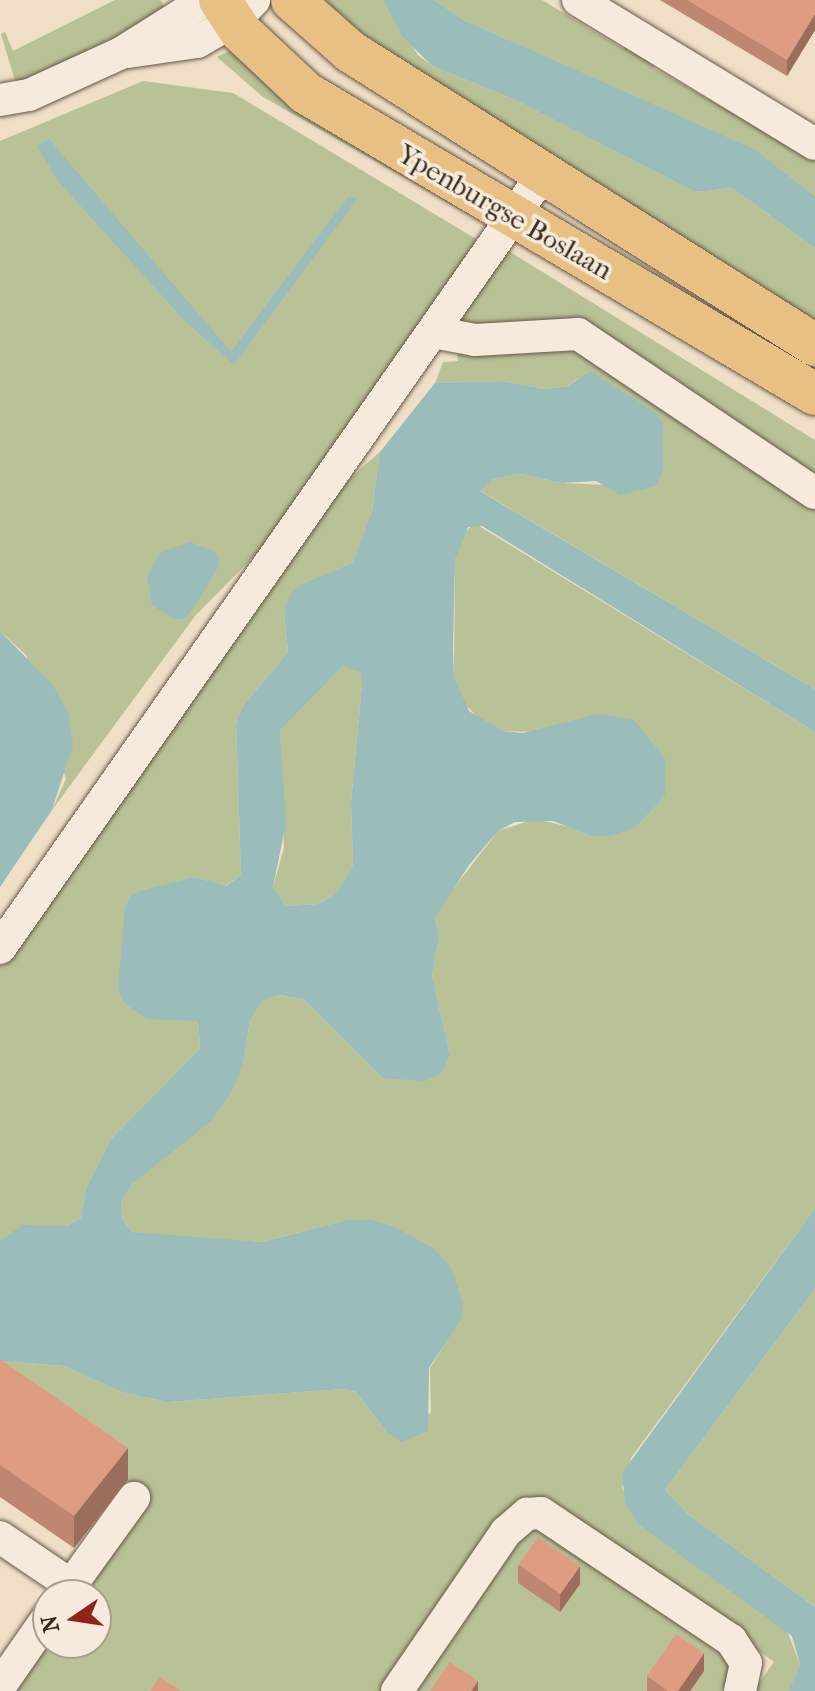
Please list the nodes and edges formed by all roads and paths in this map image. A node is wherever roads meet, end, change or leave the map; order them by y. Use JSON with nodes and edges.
{"nodes":[{"id":1,"x":292,"y":0,"type":"edge"},
{"id":2,"x":578,"y":0,"type":"edge"},
{"id":3,"x":228,"y":5,"type":"edge"},
{"id":4,"x":1,"y":97,"type":"edge"},
{"id":5,"x":811,"y":132,"type":"edge"},
{"id":6,"x":543,"y":174,"type":"junction"},
{"id":7,"x":512,"y":218,"type":"junction"},
{"id":8,"x":433,"y":332,"type":"junction"},
{"id":9,"x":815,"y":345,"type":"edge"},
{"id":10,"x":815,"y":394,"type":"edge"},
{"id":11,"x":815,"y":493,"type":"edge"},
{"id":12,"x":0,"y":948,"type":"edge"},
{"id":13,"x":134,"y":1498,"type":"dead end"},
{"id":14,"x":0,"y":1537,"type":"edge"},
{"id":15,"x":54,"y":1579,"type":"edge"},
{"id":16,"x":76,"y":1579,"type":"edge"},
{"id":17,"x":32,"y":1640,"type":"edge"},
{"id":18,"x":0,"y":1686,"type":"edge"},
{"id":19,"x":397,"y":1691,"type":"edge"},
{"id":20,"x":740,"y":1691,"type":"edge"}],
"edges":[{"from":1,"to":6,"type":"main road","name":"Ypenburgse Boslaan"},
{"from":2,"to":5,"type":"street"},
{"from":3,"to":4,"type":"street"},
{"from":3,"to":7,"type":"main road","name":"Ypenburgse Boslaan"},
{"from":6,"to":7,"type":"street"},
{"from":6,"to":9,"type":"main road","name":"Ypenburgse Boslaan"},
{"from":7,"to":8,"type":"street"},
{"from":7,"to":10,"type":"main road","name":"Ypenburgse Boslaan"},
{"from":8,"to":11,"type":"street"},
{"from":8,"to":12,"type":"street"},
{"from":13,"to":16,"type":"street"},
{"from":14,"to":15,"type":"street"},
{"from":17,"to":18,"type":"street"},
{"from":19,"to":20,"type":"street"}]}
